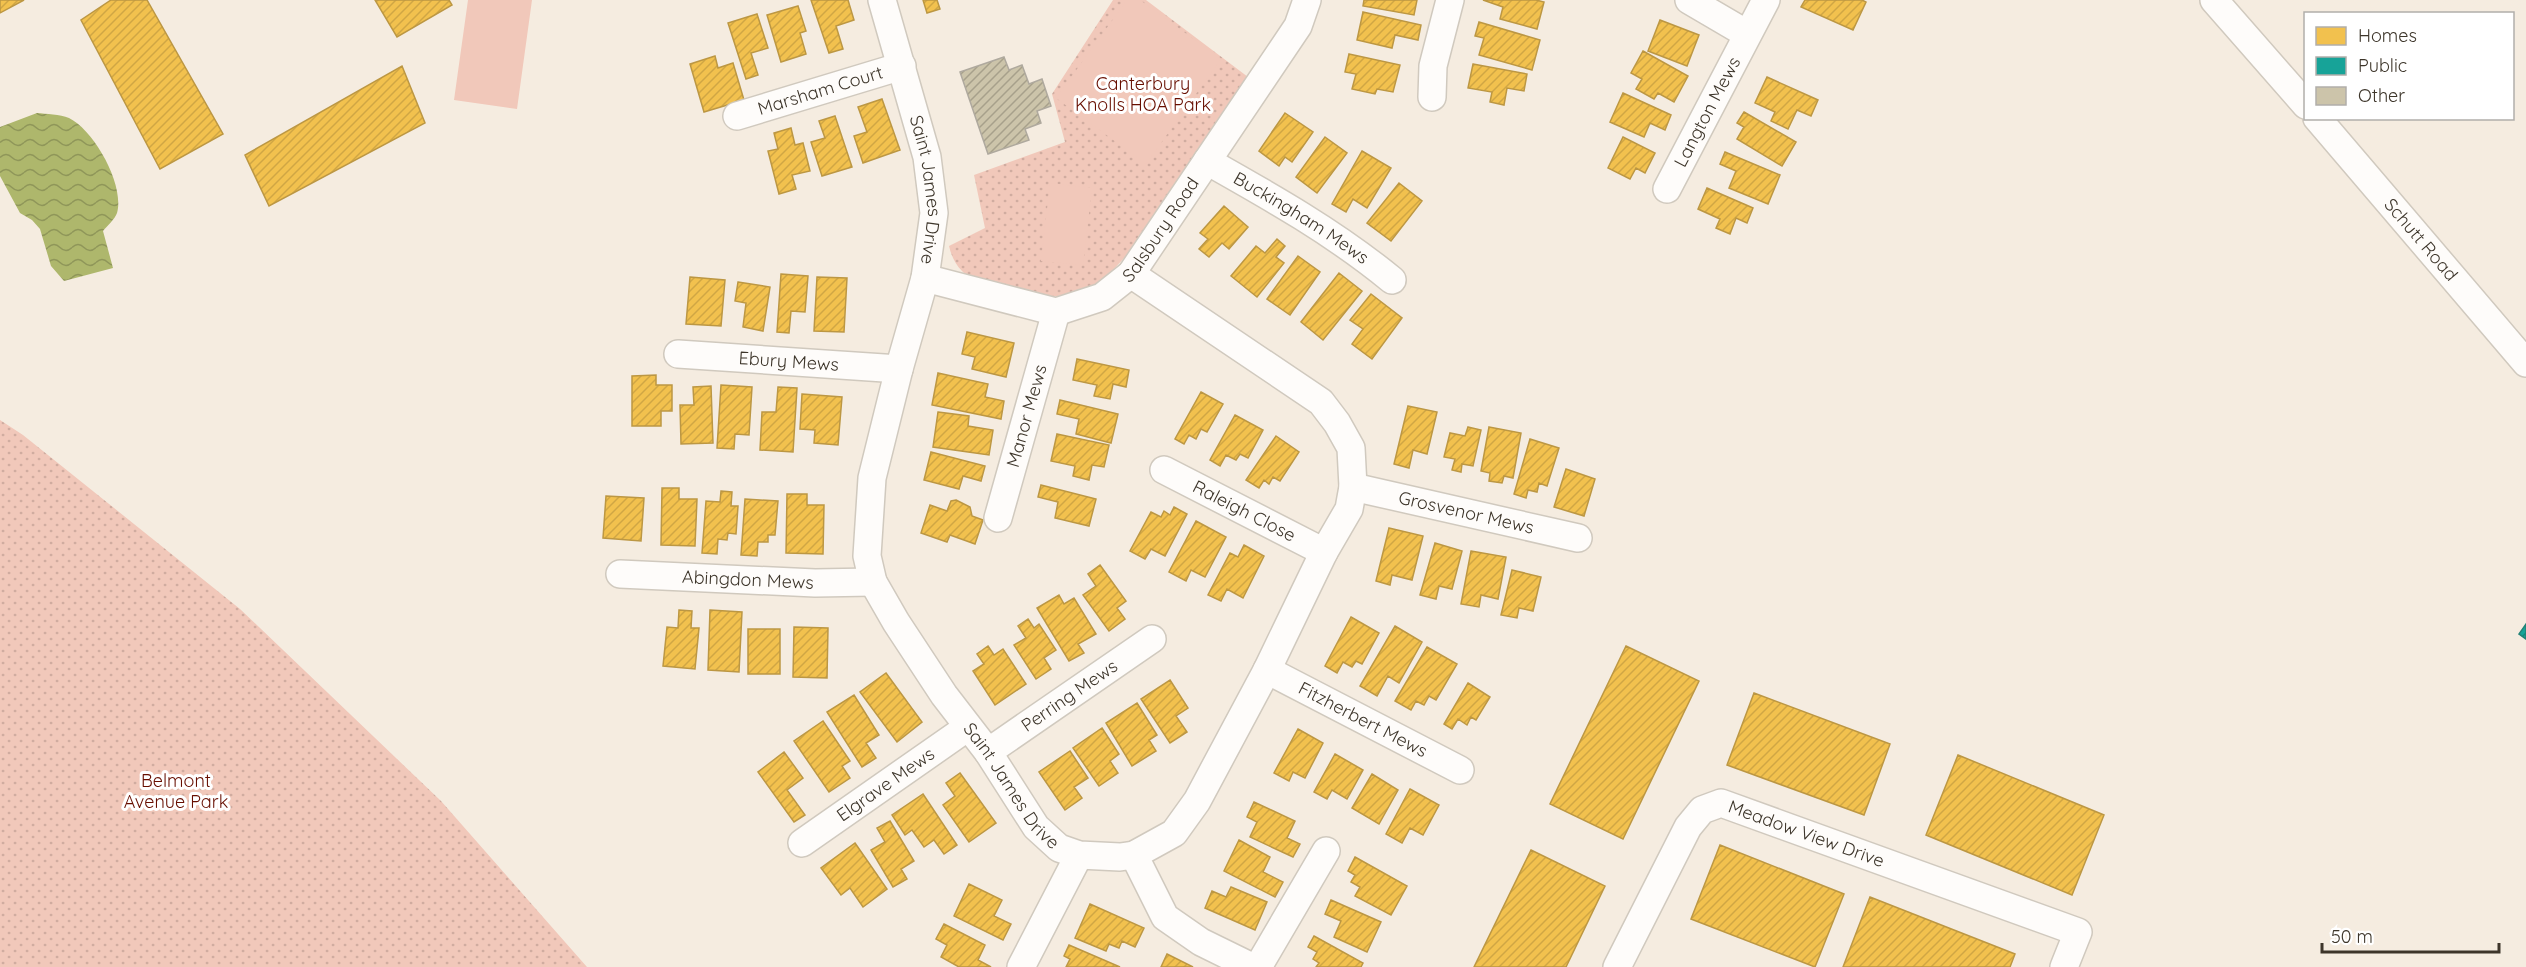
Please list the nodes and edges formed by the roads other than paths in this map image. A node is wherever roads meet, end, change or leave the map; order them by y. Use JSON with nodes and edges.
{"nodes":[{"id":1,"x":882,"y":0,"type":"edge"},
{"id":2,"x":1307,"y":0,"type":"edge"},
{"id":3,"x":1450,"y":0,"type":"edge"},
{"id":4,"x":1689,"y":0,"type":"edge"},
{"id":5,"x":1766,"y":0,"type":"edge"},
{"id":6,"x":2214,"y":0,"type":"edge"},
{"id":7,"x":1747,"y":34,"type":"junction"},
{"id":8,"x":902,"y":66,"type":"junction"},
{"id":9,"x":1432,"y":97,"type":"dead end"},
{"id":10,"x":2304,"y":103,"type":"edge"},
{"id":11,"x":737,"y":116,"type":"dead end"},
{"id":12,"x":2319,"y":120,"type":"edge"},
{"id":13,"x":1206,"y":161,"type":"junction"},
{"id":14,"x":1667,"y":189,"type":"dead end"},
{"id":15,"x":1131,"y":274,"type":"junction"},
{"id":16,"x":925,"y":278,"type":"junction"},
{"id":17,"x":1392,"y":280,"type":"dead end"},
{"id":18,"x":1056,"y":312,"type":"junction"},
{"id":19,"x":678,"y":354,"type":"dead end"},
{"id":20,"x":2526,"y":363,"type":"edge"},
{"id":21,"x":899,"y":369,"type":"junction"},
{"id":22,"x":1164,"y":470,"type":"dead end"},
{"id":23,"x":1353,"y":487,"type":"junction"},
{"id":24,"x":998,"y":518,"type":"dead end"},
{"id":25,"x":1578,"y":538,"type":"dead end"},
{"id":26,"x":1324,"y":552,"type":"junction"},
{"id":27,"x":620,"y":574,"type":"dead end"},
{"id":28,"x":873,"y":582,"type":"junction"},
{"id":29,"x":1152,"y":639,"type":"dead end"},
{"id":30,"x":1267,"y":670,"type":"junction"},
{"id":31,"x":968,"y":727,"type":"junction"},
{"id":32,"x":988,"y":752,"type":"junction"},
{"id":33,"x":1460,"y":770,"type":"dead end"},
{"id":34,"x":802,"y":843,"type":"dead end"},
{"id":35,"x":1326,"y":851,"type":"dead end"},
{"id":36,"x":1078,"y":855,"type":"junction"},
{"id":37,"x":1134,"y":855,"type":"junction"},
{"id":38,"x":1021,"y":967,"type":"edge"},
{"id":39,"x":1252,"y":967,"type":"edge"},
{"id":40,"x":1258,"y":967,"type":"edge"},
{"id":41,"x":1617,"y":967,"type":"edge"},
{"id":42,"x":2064,"y":967,"type":"edge"}],
"edges":[{"from":1,"to":8,"type":"street","name":"Saint James Drive"},
{"from":2,"to":13,"type":"street","name":"Salsbury Road"},
{"from":3,"to":9,"type":"street"},
{"from":4,"to":7,"type":"street"},
{"from":5,"to":7,"type":"street","name":"Langton Mews"},
{"from":6,"to":10,"type":"street"},
{"from":7,"to":14,"type":"street","name":"Langton Mews"},
{"from":8,"to":11,"type":"street","name":"Marsham Court"},
{"from":8,"to":16,"type":"street","name":"Saint James Drive"},
{"from":12,"to":20,"type":"street","name":"Schutt Road"},
{"from":13,"to":15,"type":"street","name":"Salsbury Road"},
{"from":13,"to":17,"type":"street","name":"Buckingham Mews"},
{"from":15,"to":18,"type":"street","name":"Salsbury Road"},
{"from":15,"to":23,"type":"street","name":"Saint James Drive"},
{"from":16,"to":18,"type":"street"},
{"from":16,"to":21,"type":"street","name":"Saint James Drive"},
{"from":18,"to":24,"type":"street","name":"Manor Mews"},
{"from":19,"to":21,"type":"street","name":"Ebury Mews"},
{"from":21,"to":28,"type":"street","name":"Saint James Drive"},
{"from":22,"to":26,"type":"street","name":"Raleigh Close"},
{"from":23,"to":25,"type":"street","name":"Grosvenor Mews"},
{"from":23,"to":26,"type":"street","name":"Saint James Drive"},
{"from":26,"to":30,"type":"street","name":"Saint James Drive"},
{"from":27,"to":28,"type":"street","name":"Abingdon Mews"},
{"from":28,"to":31,"type":"street","name":"Saint James Drive"},
{"from":29,"to":32,"type":"street","name":"Perring Mews"},
{"from":30,"to":33,"type":"street","name":"Fitzherbert Mews"},
{"from":30,"to":37,"type":"street","name":"Saint James Drive"},
{"from":31,"to":32,"type":"street","name":"Saint James Drive"},
{"from":31,"to":34,"type":"street","name":"Elgrave Mews"},
{"from":32,"to":36,"type":"street","name":"Saint James Drive"},
{"from":35,"to":40,"type":"street"},
{"from":36,"to":37,"type":"street","name":"Saint James Drive"},
{"from":36,"to":38,"type":"street"},
{"from":37,"to":39,"type":"street"},
{"from":41,"to":42,"type":"street","name":"Meadow View Drive"}]}
